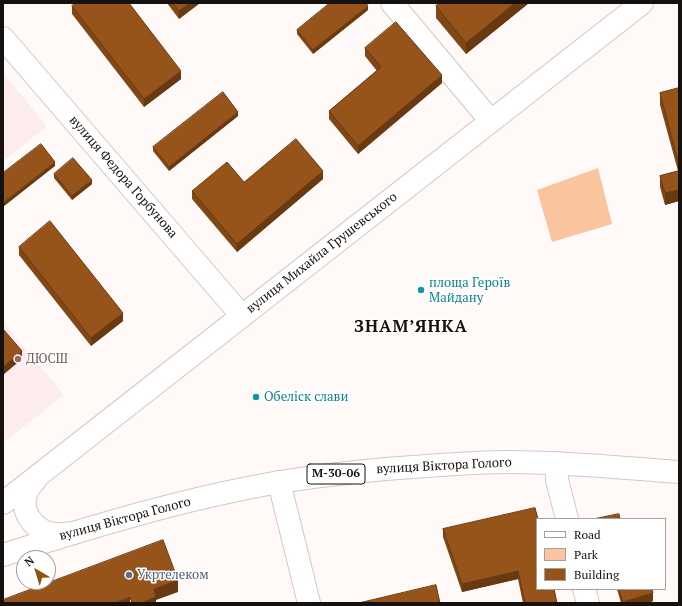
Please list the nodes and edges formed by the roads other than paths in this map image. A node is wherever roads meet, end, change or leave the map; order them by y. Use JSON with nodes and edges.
{"nodes":[{"id":1,"x":392,"y":3,"type":"edge"},
{"id":2,"x":642,"y":3,"type":"edge"},
{"id":3,"x":3,"y":38,"type":"edge"},
{"id":4,"x":490,"y":120,"type":"junction"},
{"id":5,"x":242,"y":316,"type":"junction"},
{"id":6,"x":558,"y":463,"type":"junction"},
{"id":7,"x":679,"y":472,"type":"edge"},
{"id":8,"x":38,"y":476,"type":"junction"},
{"id":9,"x":278,"y":482,"type":"junction"},
{"id":10,"x":3,"y":503,"type":"edge"},
{"id":11,"x":567,"y":518,"type":"edge"},
{"id":12,"x":73,"y":533,"type":"junction"},
{"id":13,"x":3,"y":555,"type":"edge"},
{"id":14,"x":584,"y":590,"type":"edge"},
{"id":15,"x":309,"y":603,"type":"edge"},
{"id":16,"x":588,"y":603,"type":"edge"}],
"edges":[{"from":1,"to":4,"type":"main road"},
{"from":2,"to":4,"type":"main road","name":"вулиця Михайла Грушевського"},
{"from":3,"to":5,"type":"main road","name":"вулиця Федора Горбунова"},
{"from":4,"to":5,"type":"main road","name":"вулиця Михайла Грушевського"},
{"from":5,"to":8,"type":"main road","name":"вулиця Михайла Грушевського"},
{"from":6,"to":7,"type":"main road","name":"вулиця Віктора Голого","number":"М-30-06"},
{"from":6,"to":9,"type":"main road","name":"вулиця Віктора Голого","number":"М-30-06"},
{"from":6,"to":11,"type":"main road"},
{"from":8,"to":10,"type":"main road","name":"вулиця Михайла Грушевського"},
{"from":8,"to":12,"type":"main road"},
{"from":9,"to":12,"type":"main road","name":"вулиця Віктора Голого","number":"М-30-06"},
{"from":9,"to":15,"type":"main road"},
{"from":12,"to":13,"type":"main road","name":"вулиця Віктора Голого","number":"М-30-06"},
{"from":14,"to":16,"type":"main road"}]}
